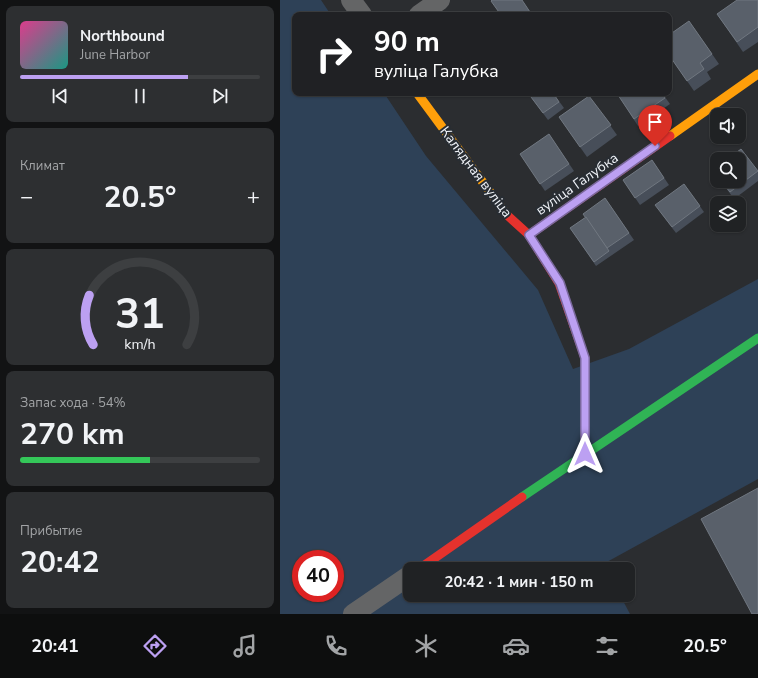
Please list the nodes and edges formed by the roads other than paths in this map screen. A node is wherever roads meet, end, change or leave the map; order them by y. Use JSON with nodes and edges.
{"nodes":[{"id":1,"x":351,"y":0,"type":"edge"},
{"id":2,"x":440,"y":0,"type":"edge"},
{"id":3,"x":360,"y":12,"type":"edge"},
{"id":4,"x":423,"y":12,"type":"edge"},
{"id":5,"x":758,"y":74,"type":"edge"},
{"id":6,"x":419,"y":96,"type":"edge"},
{"id":7,"x":529,"y":235,"type":"junction"},
{"id":8,"x":758,"y":338,"type":"edge"},
{"id":9,"x":585,"y":454,"type":"junction"},
{"id":10,"x":429,"y":562,"type":"edge"},
{"id":11,"x":403,"y":580,"type":"edge"},
{"id":12,"x":354,"y":614,"type":"edge"}],
"edges":[{"from":1,"to":3,"type":"street"},
{"from":2,"to":4,"type":"street"},
{"from":5,"to":7,"type":"street","name":"вуліца Галубка"},
{"from":6,"to":7,"type":"street","name":"Калядная вуліца"},
{"from":7,"to":9,"type":"street","name":"Калядная вуліца"},
{"from":8,"to":9,"type":"street"},
{"from":9,"to":10,"type":"street"},
{"from":11,"to":12,"type":"street"}]}
